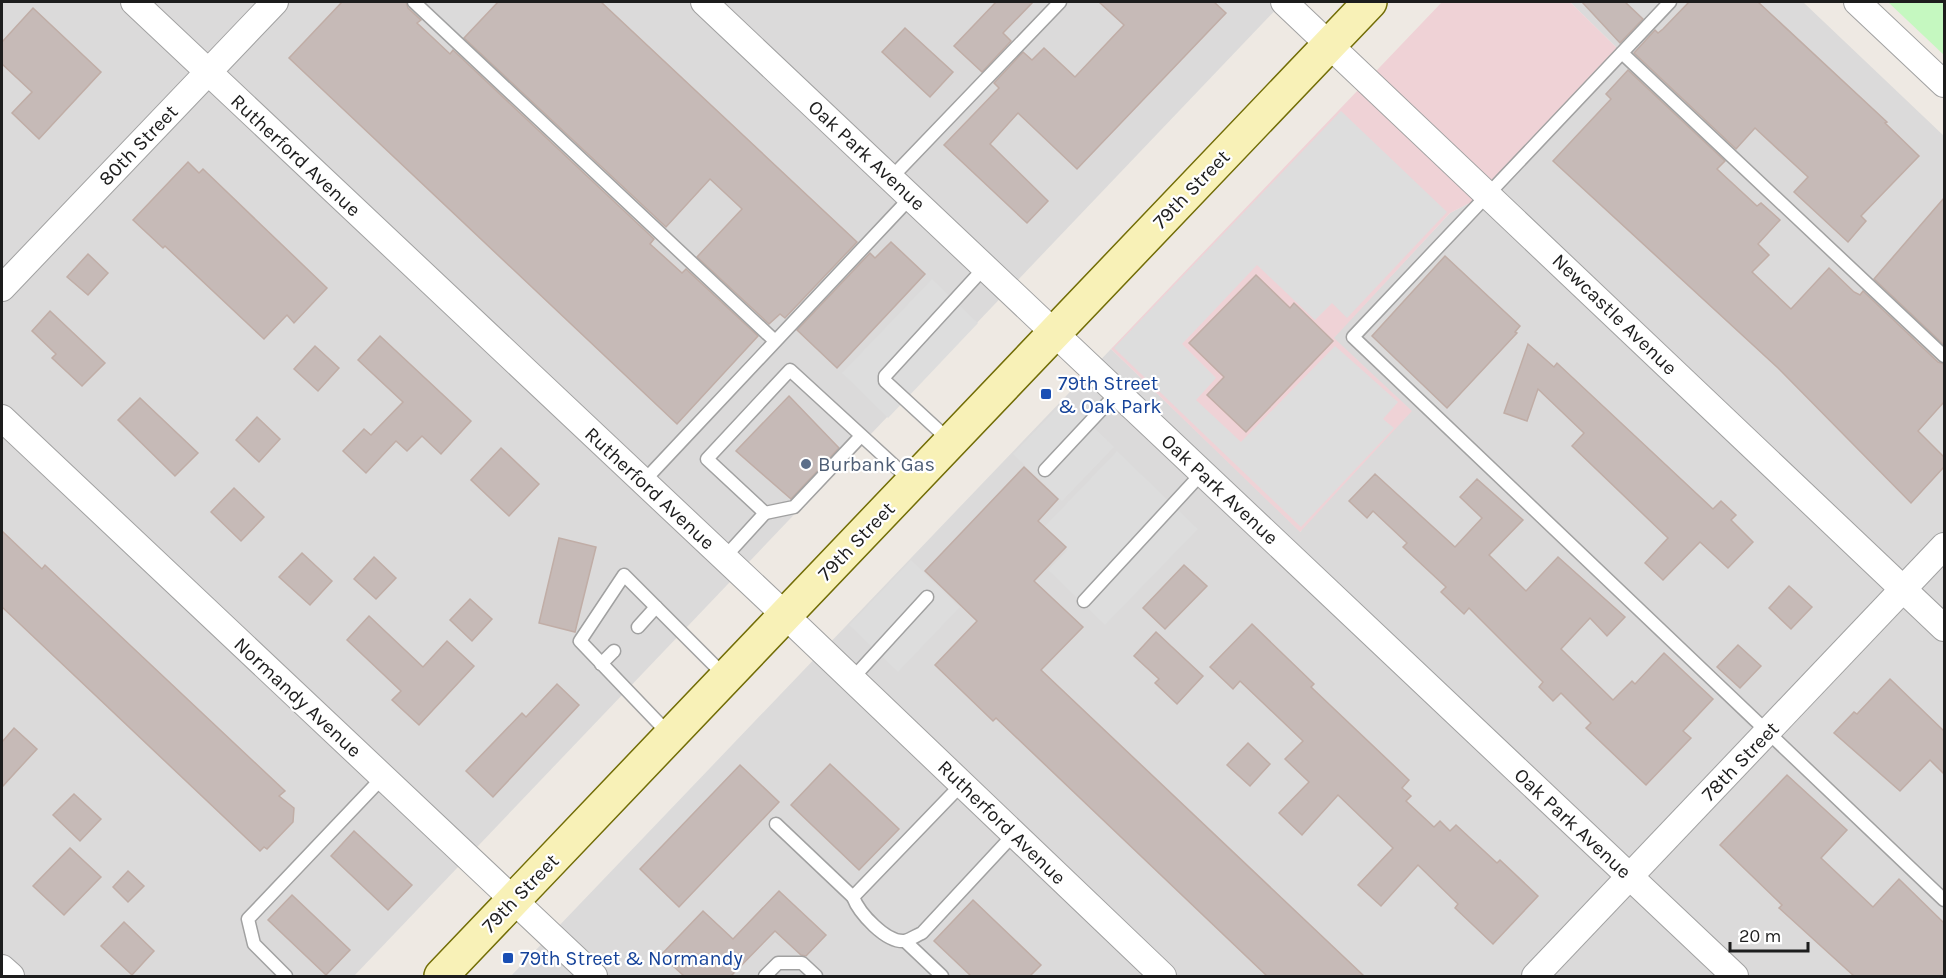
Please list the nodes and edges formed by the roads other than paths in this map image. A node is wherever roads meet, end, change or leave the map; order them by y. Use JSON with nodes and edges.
{"nodes":[{"id":1,"x":134,"y":2,"type":"edge"},
{"id":2,"x":274,"y":2,"type":"edge"},
{"id":3,"x":414,"y":2,"type":"edge"},
{"id":4,"x":704,"y":2,"type":"edge"},
{"id":5,"x":1060,"y":2,"type":"edge"},
{"id":6,"x":1284,"y":2,"type":"edge"},
{"id":7,"x":1370,"y":2,"type":"edge"},
{"id":8,"x":1670,"y":2,"type":"edge"},
{"id":9,"x":1857,"y":2,"type":"edge"},
{"id":10,"x":1329,"y":44,"type":"junction"},
{"id":11,"x":1622,"y":53,"type":"junction"},
{"id":12,"x":208,"y":71,"type":"junction"},
{"id":13,"x":1944,"y":84,"type":"edge"},
{"id":14,"x":891,"y":178,"type":"junction"},
{"id":15,"x":1489,"y":194,"type":"junction"},
{"id":16,"x":911,"y":197,"type":"junction"},
{"id":17,"x":985,"y":267,"type":"junction"},
{"id":18,"x":2,"y":288,"type":"edge"},
{"id":19,"x":1054,"y":333,"type":"junction"},
{"id":20,"x":775,"y":341,"type":"junction"},
{"id":21,"x":1944,"y":356,"type":"edge"},
{"id":22,"x":1118,"y":393,"type":"junction"},
{"id":23,"x":2,"y":418,"type":"edge"},
{"id":24,"x":861,"y":436,"type":"junction"},
{"id":25,"x":951,"y":442,"type":"junction"},
{"id":26,"x":1045,"y":470,"type":"dead end"},
{"id":27,"x":1202,"y":473,"type":"junction"},
{"id":28,"x":643,"y":482,"type":"junction"},
{"id":29,"x":912,"y":482,"type":"junction"},
{"id":30,"x":765,"y":513,"type":"junction"},
{"id":31,"x":1944,"y":546,"type":"edge"},
{"id":32,"x":724,"y":558,"type":"junction"},
{"id":33,"x":1904,"y":589,"type":"junction"},
{"id":34,"x":927,"y":597,"type":"dead end"},
{"id":35,"x":1084,"y":600,"type":"dead end"},
{"id":36,"x":656,"y":607,"type":"junction"},
{"id":37,"x":785,"y":615,"type":"junction"},
{"id":38,"x":638,"y":627,"type":"dead end"},
{"id":39,"x":1944,"y":628,"type":"edge"},
{"id":40,"x":614,"y":651,"type":"dead end"},
{"id":41,"x":601,"y":663,"type":"junction"},
{"id":42,"x":726,"y":677,"type":"junction"},
{"id":43,"x":852,"y":679,"type":"junction"},
{"id":44,"x":1768,"y":732,"type":"junction"},
{"id":45,"x":671,"y":735,"type":"junction"},
{"id":46,"x":383,"y":777,"type":"junction"},
{"id":47,"x":962,"y":784,"type":"junction"},
{"id":48,"x":776,"y":824,"type":"dead end"},
{"id":49,"x":1014,"y":834,"type":"junction"},
{"id":50,"x":1630,"y":877,"type":"junction"},
{"id":51,"x":854,"y":897,"type":"junction"},
{"id":52,"x":514,"y":900,"type":"junction"},
{"id":53,"x":1944,"y":900,"type":"edge"},
{"id":54,"x":905,"y":941,"type":"junction"},
{"id":55,"x":2,"y":968,"type":"edge"},
{"id":56,"x":11,"y":976,"type":"edge"},
{"id":57,"x":286,"y":976,"type":"edge"},
{"id":58,"x":441,"y":976,"type":"edge"},
{"id":59,"x":594,"y":976,"type":"edge"},
{"id":60,"x":765,"y":976,"type":"edge"},
{"id":61,"x":816,"y":976,"type":"edge"},
{"id":62,"x":942,"y":976,"type":"edge"},
{"id":63,"x":1164,"y":976,"type":"edge"},
{"id":64,"x":1535,"y":976,"type":"edge"},
{"id":65,"x":1735,"y":976,"type":"edge"}],
"edges":[{"from":1,"to":12,"type":"street","name":"Rutherford Avenue"},
{"from":2,"to":12,"type":"street","name":"80th Street"},
{"from":3,"to":20,"type":"lane"},
{"from":4,"to":14,"type":"street","name":"Oak Park Avenue"},
{"from":5,"to":14,"type":"lane"},
{"from":6,"to":10,"type":"street","name":"Newcastle Avenue"},
{"from":7,"to":10,"type":"main road","name":"79th Street"},
{"from":8,"to":11,"type":"lane"},
{"from":9,"to":13,"type":"street"},
{"from":10,"to":15,"type":"street","name":"Newcastle Avenue"},
{"from":10,"to":19,"type":"main road","name":"79th Street"},
{"from":11,"to":15,"type":"lane"},
{"from":11,"to":21,"type":"lane"},
{"from":12,"to":18,"type":"street","name":"80th Street"},
{"from":12,"to":28,"type":"street","name":"Rutherford Avenue"},
{"from":14,"to":16,"type":"street","name":"Oak Park Avenue"},
{"from":15,"to":33,"type":"street","name":"Newcastle Avenue"},
{"from":15,"to":44,"type":"lane"},
{"from":16,"to":17,"type":"street","name":"Oak Park Avenue"},
{"from":16,"to":20,"type":"lane"},
{"from":17,"to":19,"type":"street","name":"Oak Park Avenue"},
{"from":17,"to":25,"type":"lane"},
{"from":19,"to":22,"type":"street","name":"Oak Park Avenue"},
{"from":19,"to":25,"type":"main road","name":"79th Street"},
{"from":20,"to":28,"type":"lane"},
{"from":22,"to":26,"type":"lane"},
{"from":22,"to":27,"type":"street","name":"Oak Park Avenue"},
{"from":23,"to":46,"type":"street","name":"Normandy Avenue"},
{"from":24,"to":29,"type":"lane"},
{"from":24,"to":30,"type":"lane"},
{"from":24,"to":30,"type":"lane"},
{"from":25,"to":29,"type":"main road","name":"79th Street"},
{"from":27,"to":35,"type":"lane"},
{"from":27,"to":50,"type":"street","name":"Oak Park Avenue"},
{"from":28,"to":32,"type":"street","name":"Rutherford Avenue"},
{"from":29,"to":37,"type":"main road","name":"79th Street"},
{"from":30,"to":32,"type":"lane"},
{"from":31,"to":33,"type":"street","name":"78th Street"},
{"from":32,"to":37,"type":"street","name":"Rutherford Avenue"},
{"from":33,"to":39,"type":"street","name":"Newcastle Avenue"},
{"from":33,"to":44,"type":"street","name":"78th Street"},
{"from":34,"to":43,"type":"lane"},
{"from":36,"to":38,"type":"lane"},
{"from":36,"to":41,"type":"lane"},
{"from":36,"to":42,"type":"lane"},
{"from":37,"to":42,"type":"main road","name":"79th Street"},
{"from":37,"to":43,"type":"street","name":"Rutherford Avenue"},
{"from":40,"to":41,"type":"lane"},
{"from":41,"to":45,"type":"lane"},
{"from":42,"to":45,"type":"main road","name":"79th Street"},
{"from":43,"to":47,"type":"street","name":"Rutherford Avenue"},
{"from":44,"to":50,"type":"street","name":"78th Street"},
{"from":44,"to":53,"type":"lane"},
{"from":45,"to":52,"type":"main road","name":"79th Street"},
{"from":46,"to":52,"type":"street","name":"Normandy Avenue"},
{"from":46,"to":57,"type":"lane"},
{"from":47,"to":49,"type":"street","name":"Rutherford Avenue"},
{"from":47,"to":51,"type":"lane"},
{"from":48,"to":51,"type":"lane"},
{"from":49,"to":54,"type":"lane"},
{"from":49,"to":63,"type":"street","name":"Rutherford Avenue"},
{"from":50,"to":64,"type":"street","name":"78th Street"},
{"from":50,"to":65,"type":"street","name":"Oak Park Avenue"},
{"from":51,"to":54,"type":"lane"},
{"from":52,"to":58,"type":"main road","name":"79th Street"},
{"from":52,"to":59,"type":"street","name":"Normandy Avenue"},
{"from":54,"to":62,"type":"lane"},
{"from":55,"to":56,"type":"street"},
{"from":60,"to":61,"type":"lane"}]}
